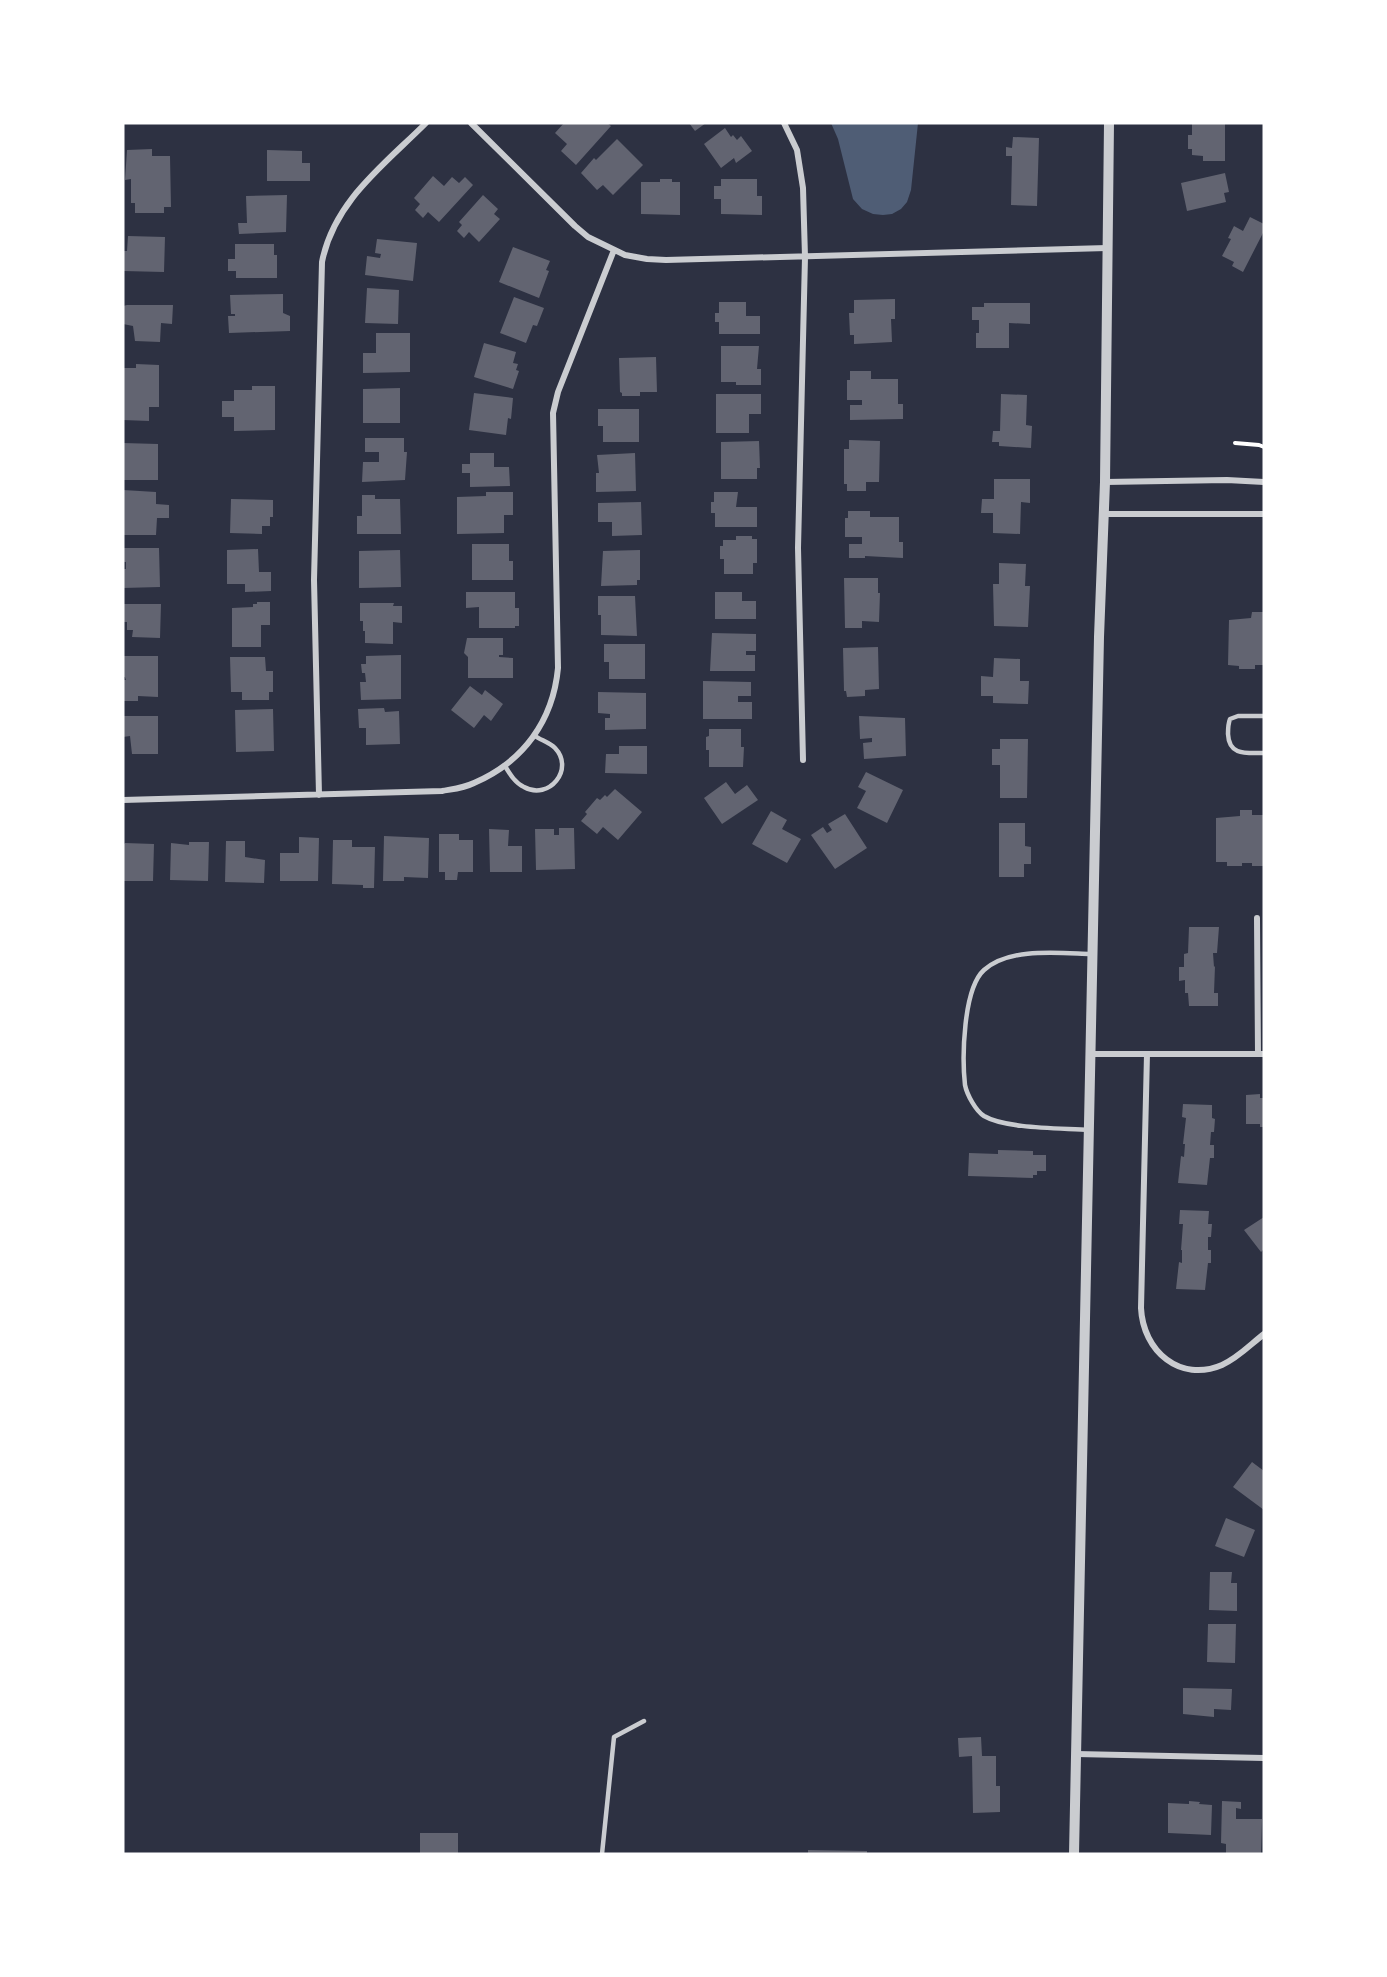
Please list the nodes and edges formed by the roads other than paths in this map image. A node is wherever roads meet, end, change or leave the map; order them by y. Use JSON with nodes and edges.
{"nodes":[{"id":1,"x":426,"y":123,"type":"edge"},
{"id":2,"x":471,"y":123,"type":"edge"},
{"id":3,"x":784,"y":123,"type":"edge"},
{"id":4,"x":1109,"y":123,"type":"edge"},
{"id":5,"x":1107,"y":248,"type":"junction"},
{"id":6,"x":614,"y":250,"type":"junction"},
{"id":7,"x":805,"y":256,"type":"junction"},
{"id":8,"x":1105,"y":482,"type":"junction"},
{"id":9,"x":1264,"y":482,"type":"edge"},
{"id":10,"x":1104,"y":514,"type":"junction"},
{"id":11,"x":1264,"y":514,"type":"edge"},
{"id":12,"x":1264,"y":716,"type":"edge"},
{"id":13,"x":535,"y":736,"type":"junction"},
{"id":14,"x":1264,"y":753,"type":"edge"},
{"id":15,"x":803,"y":760,"type":"dead end"},
{"id":16,"x":505,"y":766,"type":"junction"},
{"id":17,"x":319,"y":795,"type":"junction"},
{"id":18,"x":123,"y":800,"type":"edge"},
{"id":19,"x":1257,"y":918,"type":"dead end"},
{"id":20,"x":1094,"y":954,"type":"junction"},
{"id":21,"x":1092,"y":1054,"type":"junction"},
{"id":22,"x":1147,"y":1054,"type":"junction"},
{"id":23,"x":1261,"y":1054,"type":"edge"},
{"id":24,"x":1090,"y":1130,"type":"junction"},
{"id":25,"x":1264,"y":1334,"type":"edge"},
{"id":26,"x":644,"y":1721,"type":"dead end"},
{"id":27,"x":1076,"y":1754,"type":"junction"},
{"id":28,"x":1264,"y":1758,"type":"edge"},
{"id":29,"x":602,"y":1854,"type":"edge"},
{"id":30,"x":1074,"y":1854,"type":"edge"}],
"edges":[{"from":1,"to":17,"type":"street"},
{"from":2,"to":6,"type":"street"},
{"from":3,"to":7,"type":"street"},
{"from":4,"to":5,"type":"street"},
{"from":5,"to":7,"type":"street"},
{"from":5,"to":8,"type":"street"},
{"from":6,"to":7,"type":"street"},
{"from":6,"to":13,"type":"street"},
{"from":7,"to":15,"type":"street"},
{"from":8,"to":9,"type":"street"},
{"from":8,"to":10,"type":"street"},
{"from":10,"to":11,"type":"street"},
{"from":10,"to":20,"type":"street"},
{"from":12,"to":14,"type":"lane"},
{"from":13,"to":16,"type":"street"},
{"from":13,"to":16,"type":"lane"},
{"from":16,"to":17,"type":"street"},
{"from":17,"to":18,"type":"street"},
{"from":19,"to":23,"type":"street"},
{"from":20,"to":21,"type":"street"},
{"from":20,"to":24,"type":"lane"},
{"from":21,"to":22,"type":"street"},
{"from":21,"to":24,"type":"street"},
{"from":22,"to":23,"type":"street"},
{"from":22,"to":25,"type":"street"},
{"from":24,"to":27,"type":"street"},
{"from":26,"to":29,"type":"lane"},
{"from":27,"to":28,"type":"street"},
{"from":27,"to":30,"type":"street"}]}
